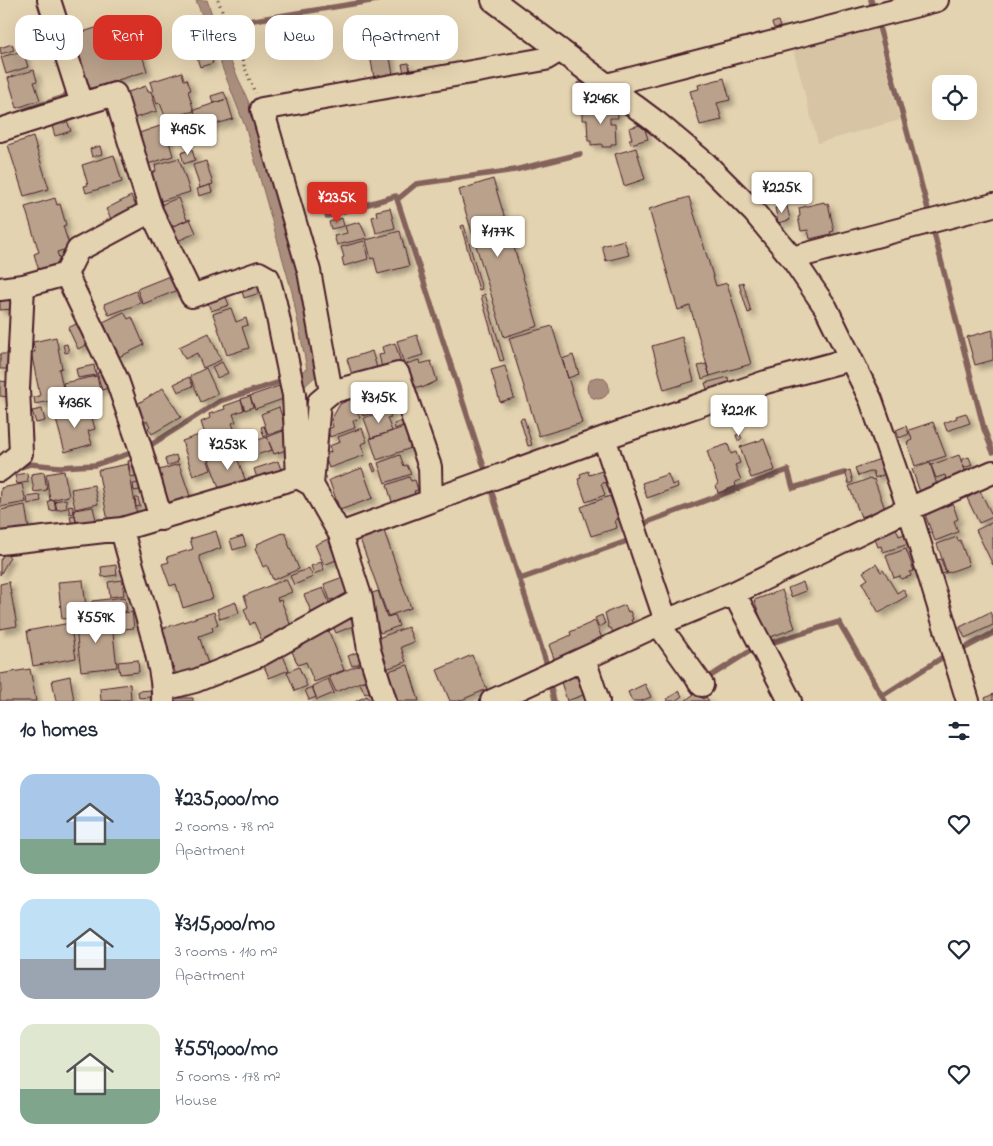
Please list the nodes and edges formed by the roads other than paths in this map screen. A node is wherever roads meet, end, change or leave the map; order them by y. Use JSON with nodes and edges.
{"nodes":[{"id":1,"x":49,"y":0,"type":"edge"},
{"id":2,"x":493,"y":0,"type":"edge"},
{"id":3,"x":937,"y":0,"type":"edge"},
{"id":4,"x":560,"y":50,"type":"junction"},
{"id":5,"x":607,"y":85,"type":"junction"},
{"id":6,"x":82,"y":104,"type":"junction"},
{"id":7,"x":0,"y":130,"type":"edge"},
{"id":8,"x":993,"y":205,"type":"edge"},
{"id":9,"x":151,"y":211,"type":"junction"},
{"id":10,"x":792,"y":258,"type":"junction"},
{"id":11,"x":66,"y":274,"type":"junction"},
{"id":12,"x":23,"y":286,"type":"junction"},
{"id":13,"x":0,"y":289,"type":"edge"},
{"id":14,"x":851,"y":359,"type":"junction"},
{"id":15,"x":331,"y":392,"type":"junction"},
{"id":16,"x":604,"y":438,"type":"junction"},
{"id":17,"x":0,"y":470,"type":"edge"},
{"id":18,"x":993,"y":472,"type":"edge"},
{"id":19,"x":305,"y":481,"type":"junction"},
{"id":20,"x":431,"y":501,"type":"junction"},
{"id":21,"x":909,"y":509,"type":"junction"},
{"id":22,"x":161,"y":519,"type":"junction"},
{"id":23,"x":122,"y":529,"type":"junction"},
{"id":24,"x":340,"y":534,"type":"junction"},
{"id":25,"x":0,"y":544,"type":"edge"},
{"id":26,"x":734,"y":593,"type":"junction"},
{"id":27,"x":361,"y":599,"type":"junction"},
{"id":28,"x":663,"y":623,"type":"junction"},
{"id":29,"x":584,"y":659,"type":"junction"},
{"id":30,"x":702,"y":685,"type":"dead end"},
{"id":31,"x":164,"y":695,"type":"edge"},
{"id":32,"x":385,"y":701,"type":"edge"},
{"id":33,"x":492,"y":701,"type":"edge"},
{"id":34,"x":598,"y":701,"type":"edge"},
{"id":35,"x":790,"y":701,"type":"edge"},
{"id":36,"x":968,"y":701,"type":"edge"}],
"edges":[{"from":1,"to":6,"type":"street"},
{"from":2,"to":4,"type":"street"},
{"from":3,"to":5,"type":"street"},
{"from":4,"to":5,"type":"street"},
{"from":4,"to":15,"type":"street"},
{"from":5,"to":10,"type":"street"},
{"from":6,"to":7,"type":"street"},
{"from":6,"to":9,"type":"street"},
{"from":8,"to":10,"type":"street"},
{"from":9,"to":11,"type":"street"},
{"from":9,"to":19,"type":"street"},
{"from":10,"to":14,"type":"street"},
{"from":11,"to":12,"type":"street"},
{"from":11,"to":22,"type":"street"},
{"from":12,"to":13,"type":"street"},
{"from":12,"to":17,"type":"street"},
{"from":14,"to":16,"type":"street"},
{"from":14,"to":21,"type":"street"},
{"from":15,"to":19,"type":"street"},
{"from":15,"to":20,"type":"street"},
{"from":16,"to":20,"type":"street"},
{"from":16,"to":28,"type":"street"},
{"from":18,"to":21,"type":"street"},
{"from":19,"to":22,"type":"street"},
{"from":19,"to":24,"type":"street"},
{"from":20,"to":24,"type":"street"},
{"from":21,"to":26,"type":"street"},
{"from":21,"to":36,"type":"street"},
{"from":22,"to":23,"type":"street"},
{"from":23,"to":25,"type":"street"},
{"from":23,"to":31,"type":"street"},
{"from":24,"to":27,"type":"street"},
{"from":26,"to":28,"type":"street"},
{"from":26,"to":35,"type":"street"},
{"from":27,"to":31,"type":"street"},
{"from":27,"to":32,"type":"street"},
{"from":28,"to":29,"type":"street"},
{"from":28,"to":30,"type":"street"},
{"from":29,"to":33,"type":"street"},
{"from":29,"to":34,"type":"street"}]}
